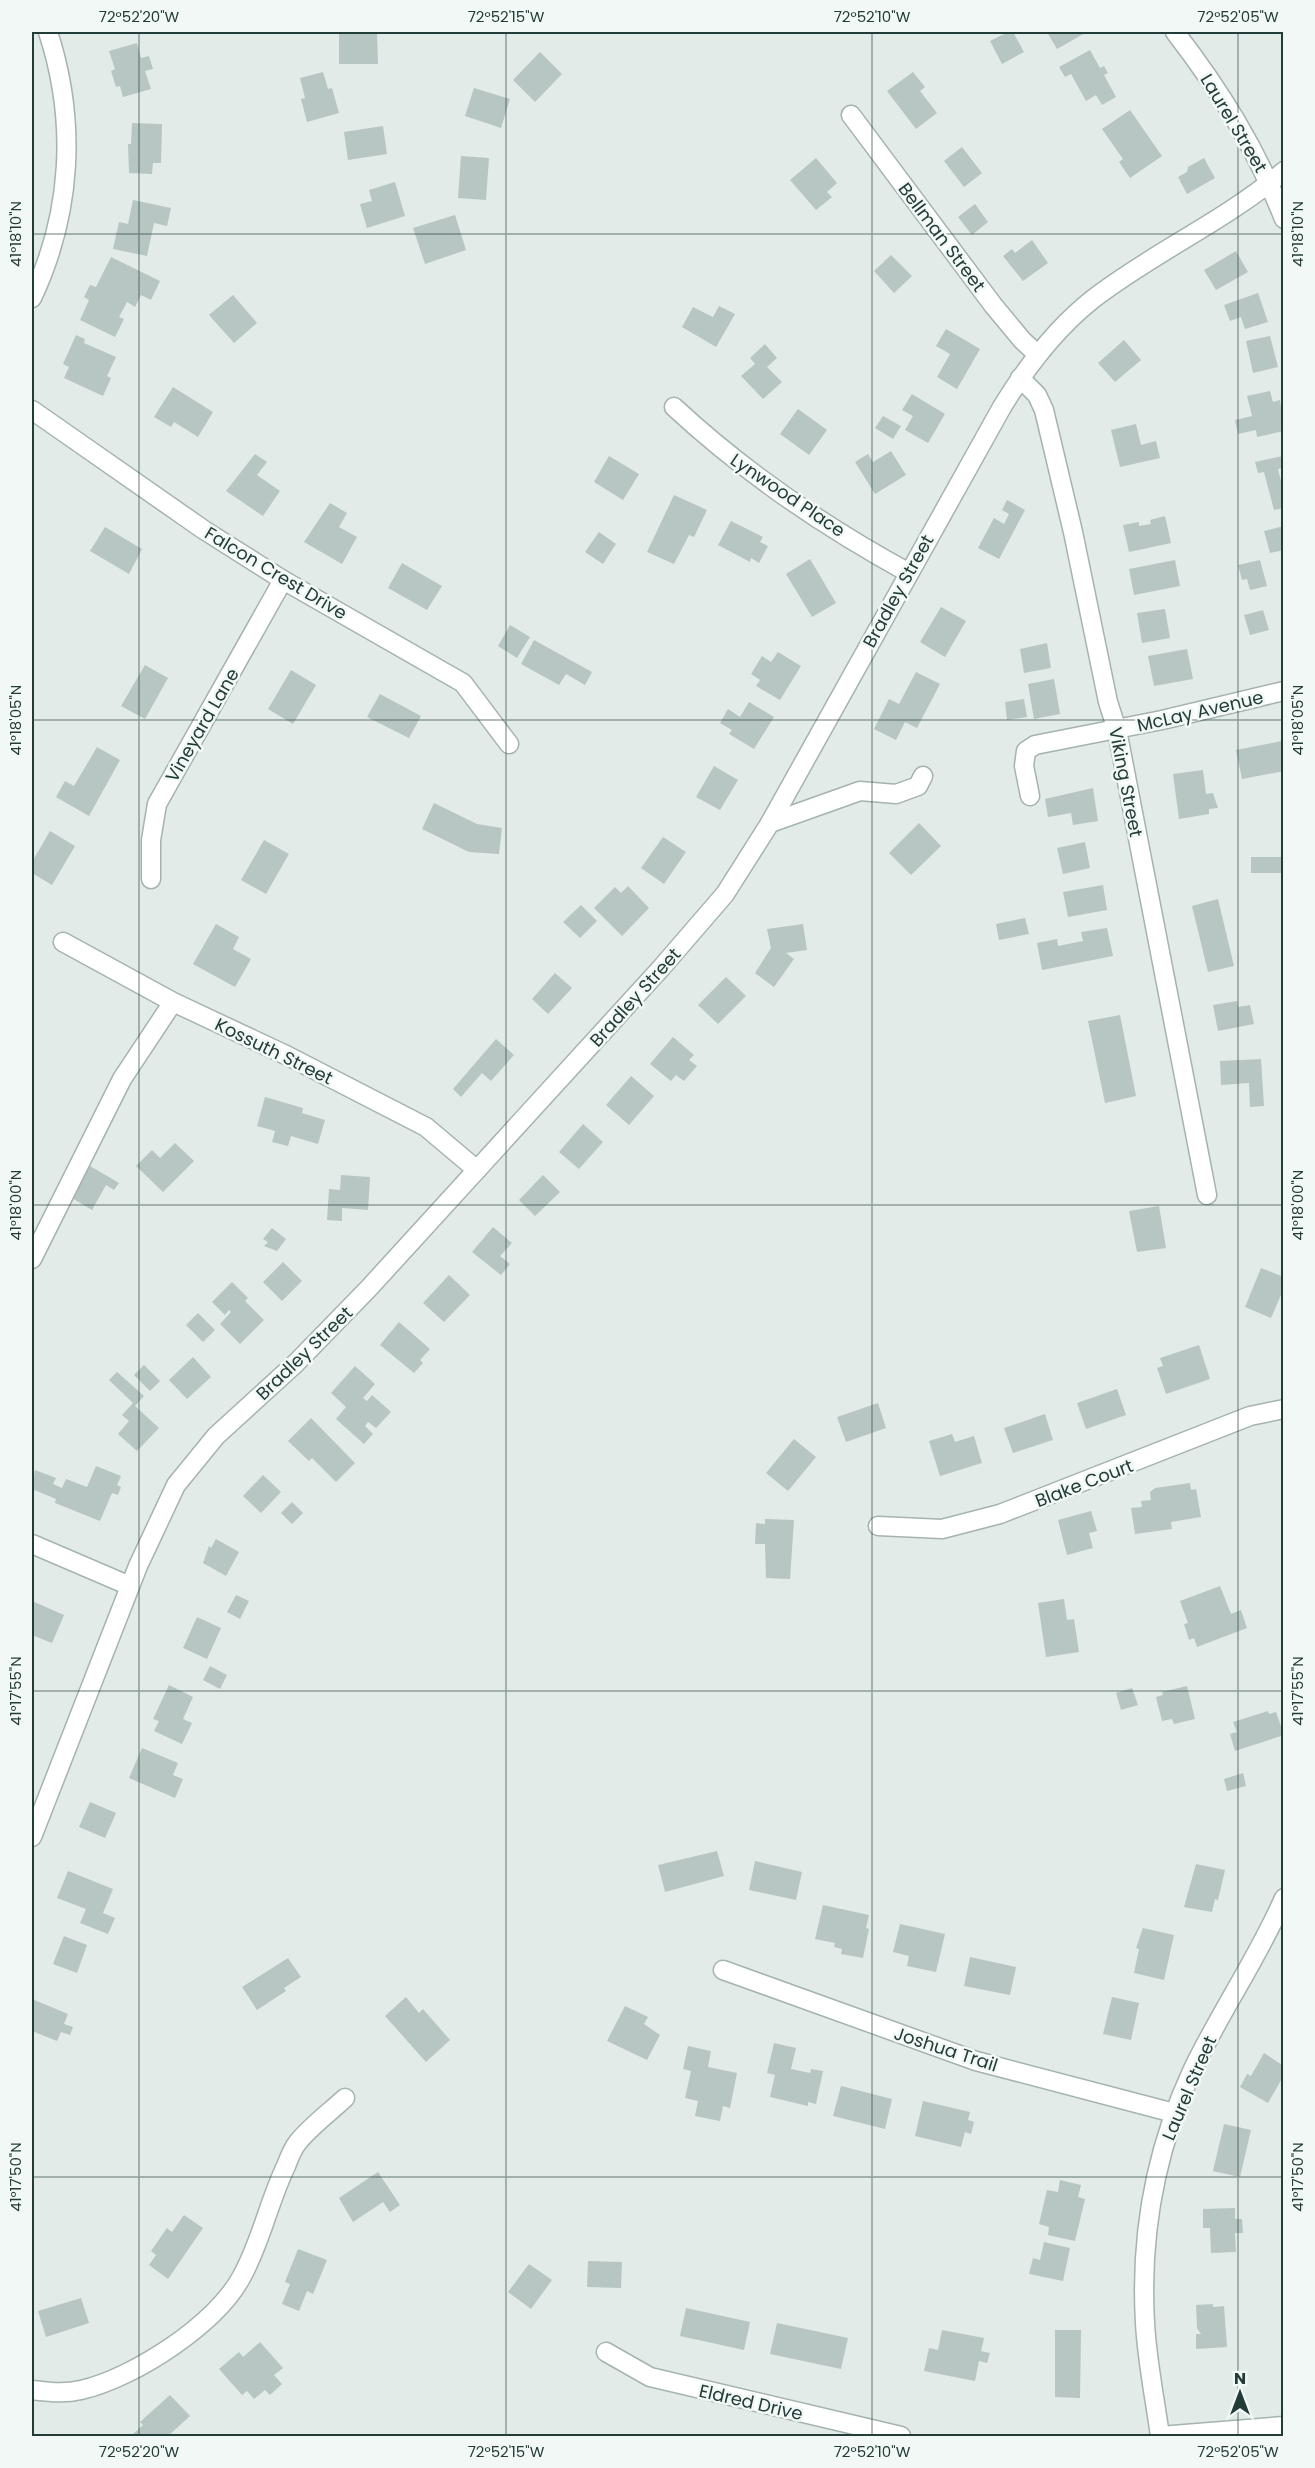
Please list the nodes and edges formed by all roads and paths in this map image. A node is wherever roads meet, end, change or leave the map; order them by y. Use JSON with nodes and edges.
{"nodes":[{"id":1,"x":48,"y":32,"type":"edge"},
{"id":2,"x":1175,"y":32,"type":"edge"},
{"id":3,"x":851,"y":115,"type":"dead end"},
{"id":4,"x":1277,"y":177,"type":"edge"},
{"id":5,"x":1284,"y":219,"type":"edge"},
{"id":6,"x":32,"y":298,"type":"edge"},
{"id":7,"x":1037,"y":354,"type":"junction"},
{"id":8,"x":1020,"y":378,"type":"junction"},
{"id":9,"x":674,"y":407,"type":"dead end"},
{"id":10,"x":32,"y":410,"type":"edge"},
{"id":11,"x":909,"y":573,"type":"junction"},
{"id":12,"x":283,"y":580,"type":"junction"},
{"id":13,"x":1284,"y":691,"type":"edge"},
{"id":14,"x":1117,"y":730,"type":"junction"},
{"id":15,"x":509,"y":744,"type":"dead end"},
{"id":16,"x":923,"y":776,"type":"dead end"},
{"id":17,"x":1030,"y":796,"type":"dead end"},
{"id":18,"x":770,"y":823,"type":"junction"},
{"id":19,"x":151,"y":879,"type":"dead end"},
{"id":20,"x":63,"y":942,"type":"dead end"},
{"id":21,"x":173,"y":1002,"type":"junction"},
{"id":22,"x":477,"y":1170,"type":"junction"},
{"id":23,"x":1207,"y":1195,"type":"dead end"},
{"id":24,"x":32,"y":1259,"type":"edge"},
{"id":25,"x":1284,"y":1409,"type":"edge"},
{"id":26,"x":878,"y":1526,"type":"dead end"},
{"id":27,"x":32,"y":1544,"type":"edge"},
{"id":28,"x":130,"y":1586,"type":"junction"},
{"id":29,"x":32,"y":1837,"type":"edge"},
{"id":30,"x":1284,"y":1898,"type":"edge"},
{"id":31,"x":723,"y":1970,"type":"dead end"},
{"id":32,"x":345,"y":2098,"type":"dead end"},
{"id":33,"x":1174,"y":2113,"type":"junction"},
{"id":34,"x":606,"y":2352,"type":"dead end"},
{"id":35,"x":32,"y":2390,"type":"edge"},
{"id":36,"x":1284,"y":2426,"type":"edge"},
{"id":37,"x":901,"y":2436,"type":"edge"},
{"id":38,"x":1160,"y":2436,"type":"edge"}],
"edges":[{"from":1,"to":6,"type":"street"},
{"from":2,"to":4,"type":"street","name":"Laurel Street"},
{"from":3,"to":7,"type":"street","name":"Bellman Street"},
{"from":4,"to":5,"type":"street","name":"Laurel Street"},
{"from":4,"to":7,"type":"street","name":"Bradley Street"},
{"from":7,"to":8,"type":"street","name":"Bradley Street"},
{"from":8,"to":11,"type":"street","name":"Bradley Street"},
{"from":8,"to":14,"type":"street","name":"Viking Street"},
{"from":9,"to":11,"type":"street","name":"Lynwood Place"},
{"from":10,"to":12,"type":"street","name":"Falcon Crest Drive"},
{"from":11,"to":18,"type":"street","name":"Bradley Street"},
{"from":12,"to":15,"type":"street","name":"Falcon Crest Drive"},
{"from":12,"to":19,"type":"street","name":"Vineyard Lane"},
{"from":13,"to":14,"type":"street","name":"McLay Avenue"},
{"from":14,"to":17,"type":"street","name":"McLay Avenue"},
{"from":14,"to":23,"type":"street","name":"Viking Street"},
{"from":16,"to":18,"type":"street"},
{"from":18,"to":22,"type":"street","name":"Bradley Street"},
{"from":20,"to":21,"type":"street","name":"Kossuth Street"},
{"from":21,"to":22,"type":"street","name":"Kossuth Street"},
{"from":21,"to":24,"type":"street"},
{"from":22,"to":28,"type":"street","name":"Bradley Street"},
{"from":25,"to":26,"type":"street","name":"Blake Court"},
{"from":27,"to":28,"type":"street"},
{"from":28,"to":29,"type":"street","name":"Bradley Street"},
{"from":30,"to":33,"type":"street","name":"Laurel Street"},
{"from":31,"to":33,"type":"street","name":"Joshua Trail"},
{"from":32,"to":35,"type":"street"},
{"from":33,"to":38,"type":"street","name":"Laurel Street"},
{"from":34,"to":37,"type":"street","name":"Eldred Drive"},
{"from":36,"to":38,"type":"street"}]}
